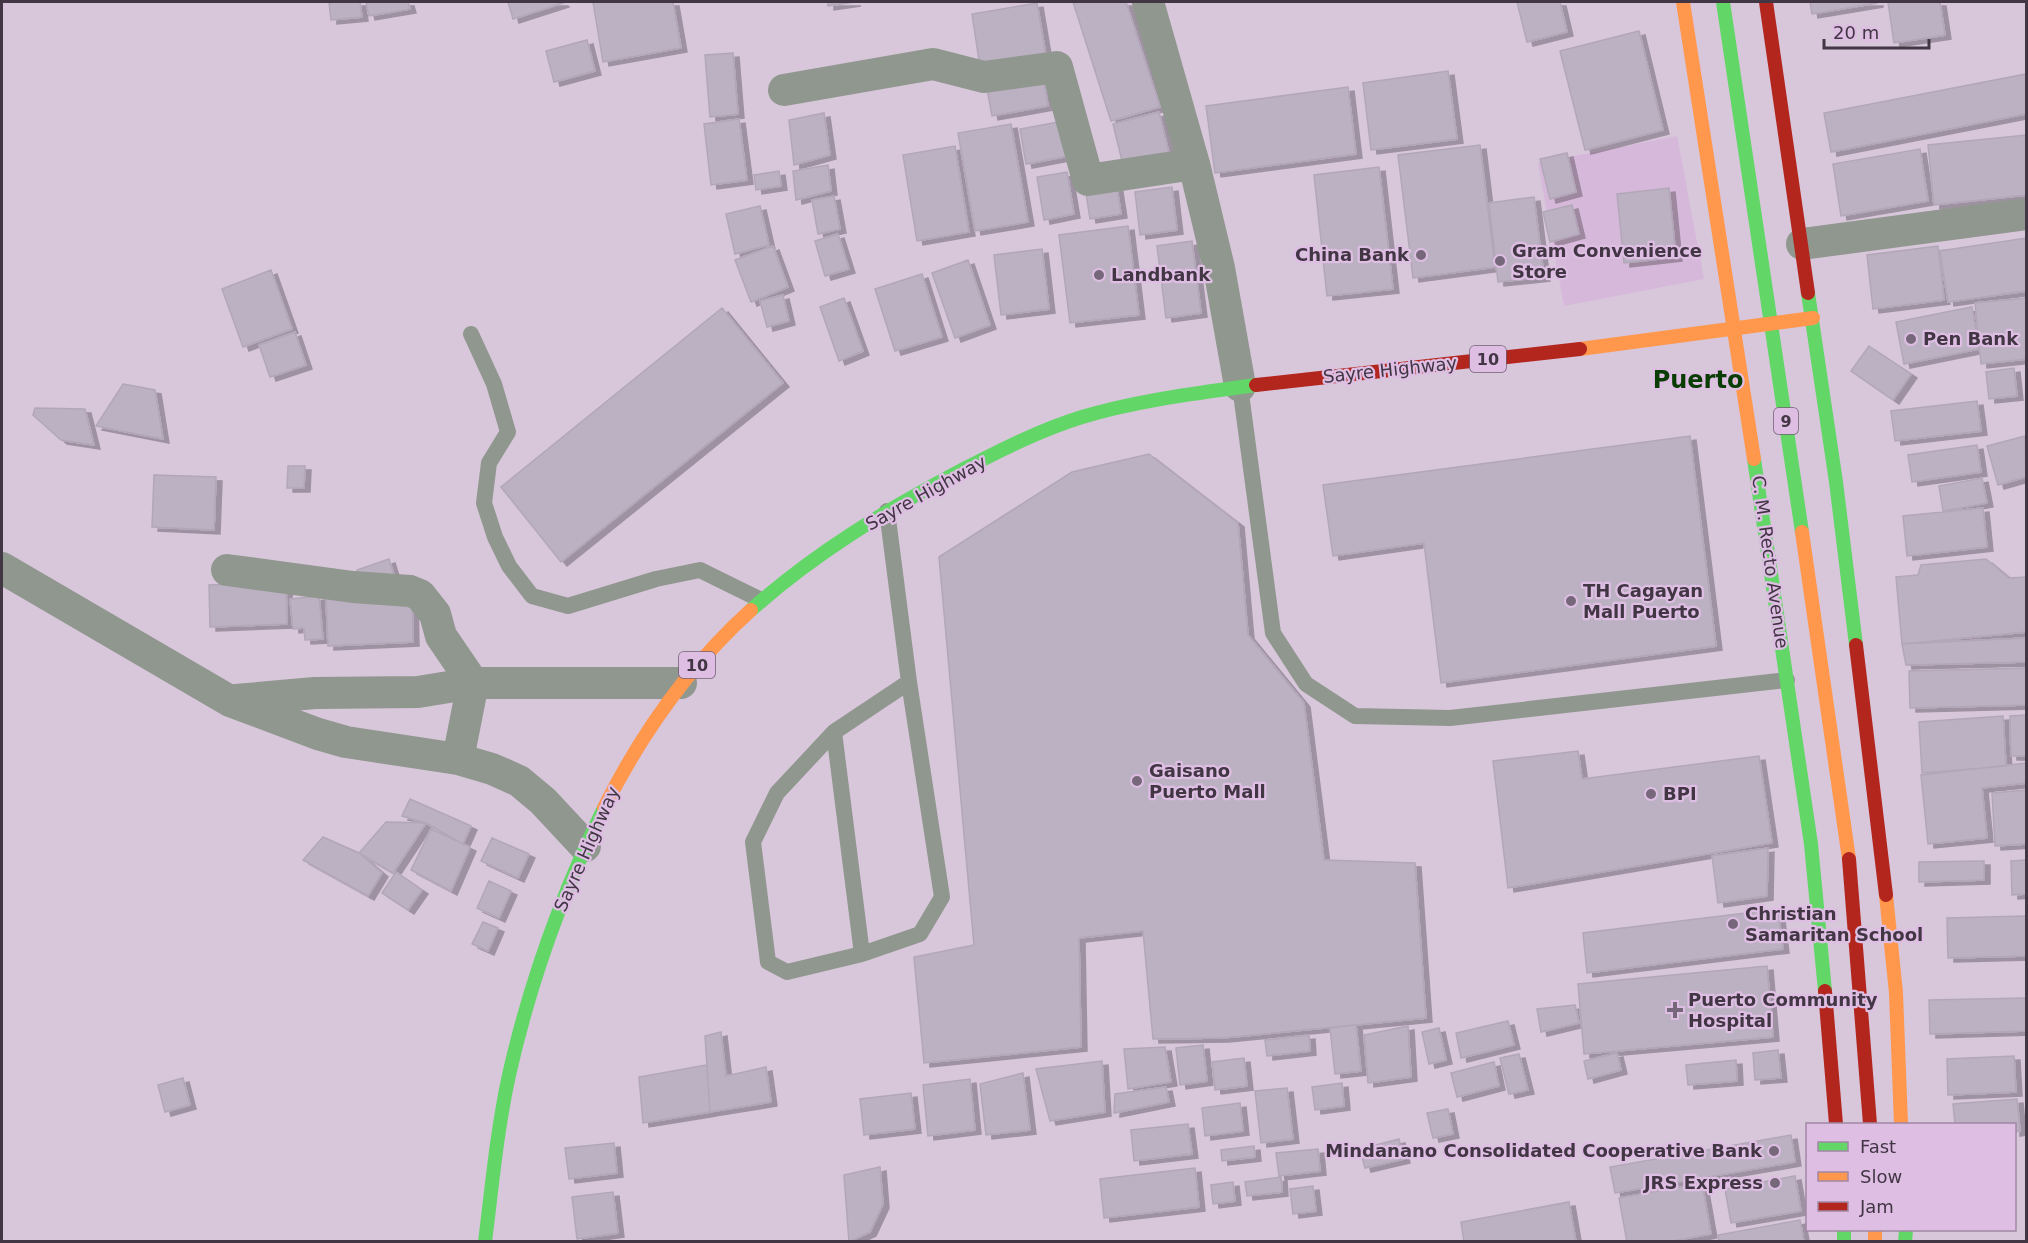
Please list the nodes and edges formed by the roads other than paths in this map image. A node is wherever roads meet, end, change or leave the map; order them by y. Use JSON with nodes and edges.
{"nodes":[{"id":1,"x":1148,"y":2,"type":"edge"},
{"id":2,"x":1683,"y":2,"type":"edge"},
{"id":3,"x":1723,"y":2,"type":"edge"},
{"id":4,"x":1766,"y":2,"type":"edge"},
{"id":5,"x":784,"y":90,"type":"dead end"},
{"id":6,"x":1194,"y":164,"type":"junction"},
{"id":7,"x":2026,"y":214,"type":"edge"},
{"id":8,"x":1802,"y":244,"type":"junction"},
{"id":9,"x":1813,"y":318,"type":"junction"},
{"id":10,"x":1735,"y":328,"type":"junction"},
{"id":11,"x":471,"y":334,"type":"dead end"},
{"id":12,"x":1240,"y":386,"type":"junction"},
{"id":13,"x":887,"y":511,"type":"junction"},
{"id":14,"x":2,"y":568,"type":"edge"},
{"id":15,"x":227,"y":570,"type":"dead end"},
{"id":16,"x":761,"y":600,"type":"junction"},
{"id":17,"x":1787,"y":680,"type":"junction"},
{"id":18,"x":473,"y":682,"type":"junction"},
{"id":19,"x":909,"y":682,"type":"junction"},
{"id":20,"x":681,"y":683,"type":"junction"},
{"id":21,"x":230,"y":701,"type":"junction"},
{"id":22,"x":834,"y":732,"type":"junction"},
{"id":23,"x":458,"y":759,"type":"junction"},
{"id":24,"x":585,"y":846,"type":"junction"},
{"id":25,"x":862,"y":954,"type":"junction"},
{"id":26,"x":1836,"y":1123,"type":"edge"},
{"id":27,"x":1870,"y":1123,"type":"edge"},
{"id":28,"x":1901,"y":1123,"type":"edge"},
{"id":29,"x":485,"y":1242,"type":"edge"}],
"edges":[{"from":1,"to":6,"type":"street"},
{"from":2,"to":10,"type":"highway","name":"C. M. Recto Avenue","number":"9"},
{"from":3,"to":27,"type":"highway","name":"C. M. Recto Avenue","number":"9"},
{"from":4,"to":8,"type":"highway"},
{"from":5,"to":6,"type":"street"},
{"from":6,"to":12,"type":"street"},
{"from":7,"to":8,"type":"street"},
{"from":8,"to":9,"type":"highway"},
{"from":9,"to":10,"type":"highway","name":"Sayre Highway","number":"10"},
{"from":9,"to":28,"type":"highway"},
{"from":10,"to":12,"type":"highway","name":"Sayre Highway","number":"10"},
{"from":10,"to":17,"type":"highway","name":"C. M. Recto Avenue","number":"9"},
{"from":11,"to":16,"type":"lane"},
{"from":12,"to":13,"type":"highway","name":"Sayre Highway","number":"10"},
{"from":12,"to":17,"type":"lane"},
{"from":13,"to":16,"type":"highway","name":"Sayre Highway","number":"10"},
{"from":13,"to":19,"type":"lane"},
{"from":14,"to":21,"type":"street"},
{"from":15,"to":18,"type":"street"},
{"from":16,"to":20,"type":"highway","name":"Sayre Highway","number":"10"},
{"from":17,"to":26,"type":"highway","name":"C. M. Recto Avenue","number":"9"},
{"from":18,"to":20,"type":"street"},
{"from":18,"to":21,"type":"street"},
{"from":18,"to":23,"type":"street"},
{"from":19,"to":22,"type":"lane"},
{"from":19,"to":25,"type":"lane"},
{"from":20,"to":24,"type":"highway","name":"Sayre Highway","number":"10"},
{"from":21,"to":23,"type":"street"},
{"from":22,"to":25,"type":"lane"},
{"from":22,"to":25,"type":"lane"},
{"from":23,"to":24,"type":"street"},
{"from":24,"to":29,"type":"highway","name":"Sayre Highway","number":"10"}]}
